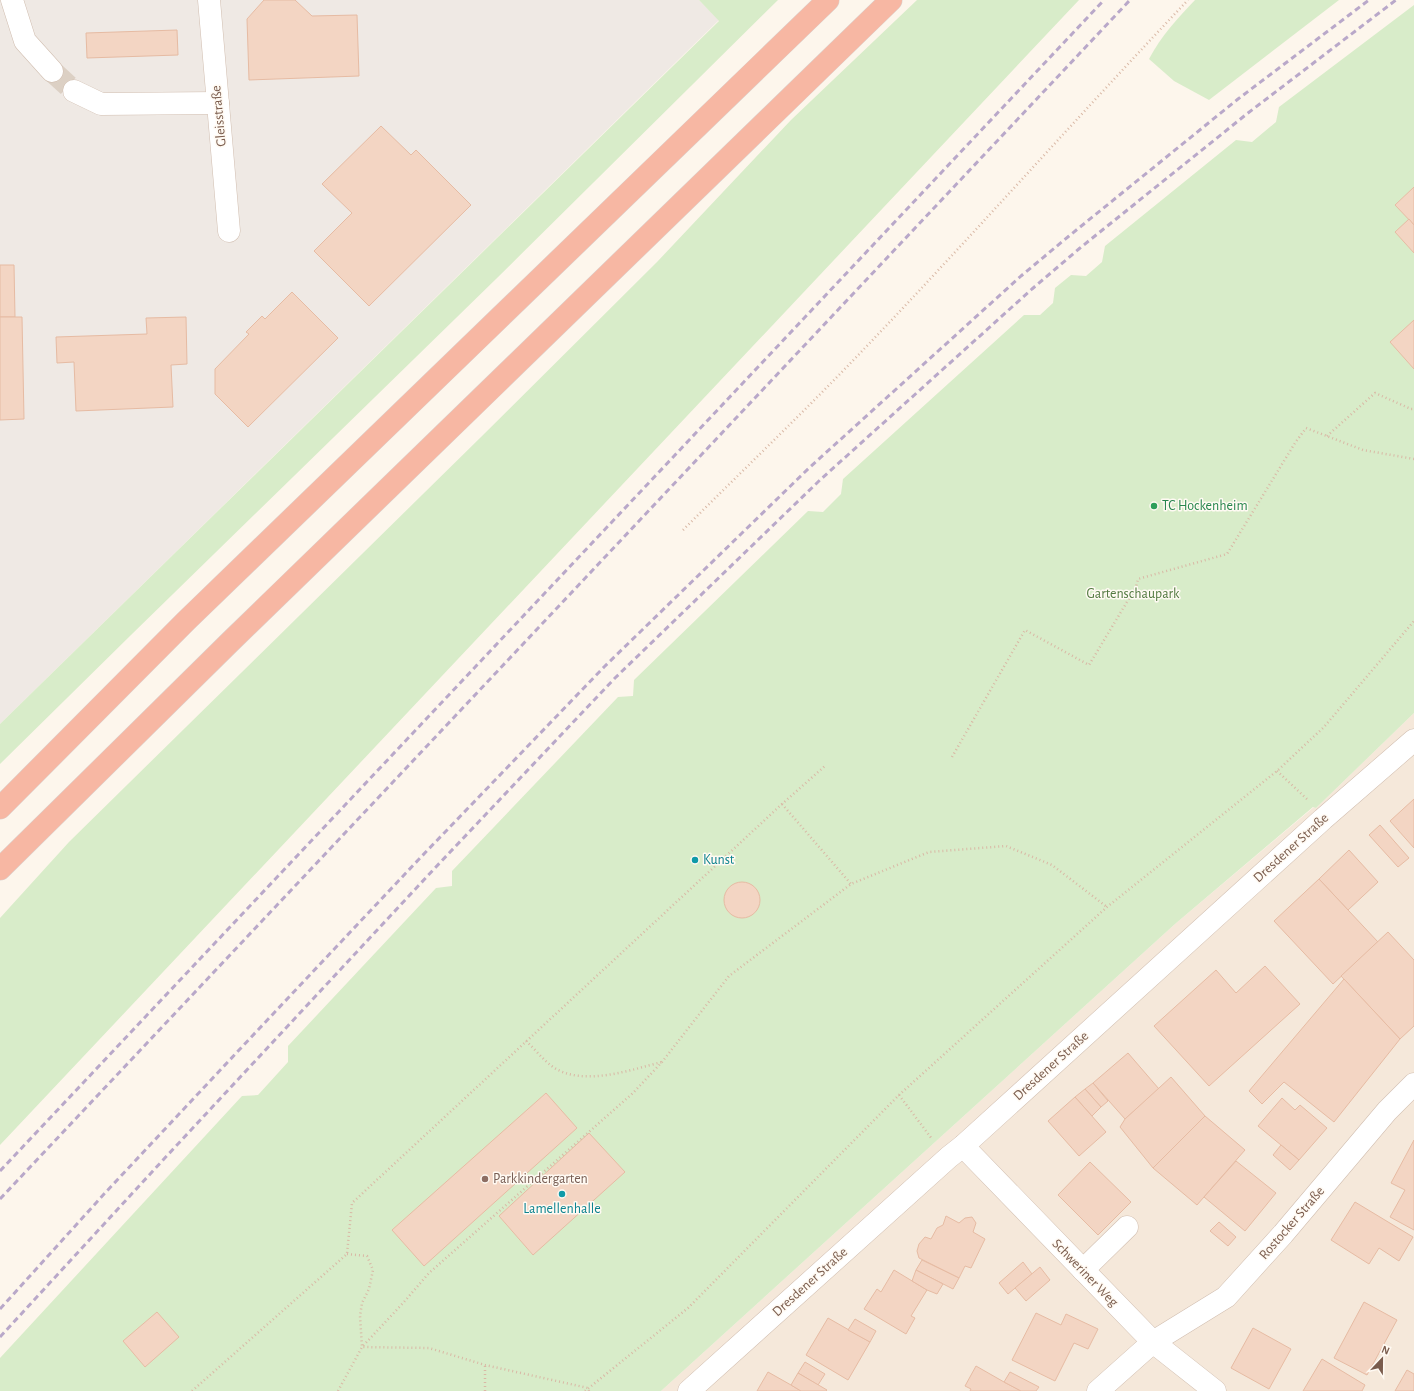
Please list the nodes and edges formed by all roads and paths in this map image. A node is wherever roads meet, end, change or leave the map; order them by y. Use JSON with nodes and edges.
{"nodes":[{"id":1,"x":12,"y":0,"type":"edge"},
{"id":2,"x":209,"y":0,"type":"edge"},
{"id":3,"x":828,"y":0,"type":"edge"},
{"id":4,"x":891,"y":0,"type":"edge"},
{"id":5,"x":1188,"y":0,"type":"edge"},
{"id":6,"x":52,"y":71,"type":"tunnel mouth"},
{"id":7,"x":74,"y":91,"type":"tunnel mouth"},
{"id":8,"x":218,"y":103,"type":"junction"},
{"id":9,"x":229,"y":231,"type":"dead end"},
{"id":10,"x":1414,"y":409,"type":"edge"},
{"id":11,"x":1327,"y":436,"type":"junction"},
{"id":12,"x":1414,"y":459,"type":"edge"},
{"id":13,"x":683,"y":530,"type":"dead end"},
{"id":14,"x":1414,"y":621,"type":"edge"},
{"id":15,"x":1414,"y":740,"type":"edge"},
{"id":16,"x":952,"y":757,"type":"dead end"},
{"id":17,"x":826,"y":765,"type":"dead end"},
{"id":18,"x":1277,"y":771,"type":"junction"},
{"id":19,"x":782,"y":804,"type":"junction"},
{"id":20,"x":0,"y":808,"type":"edge"},
{"id":21,"x":1323,"y":819,"type":"junction"},
{"id":22,"x":0,"y":870,"type":"edge"},
{"id":23,"x":851,"y":884,"type":"junction"},
{"id":24,"x":1107,"y":907,"type":"junction"},
{"id":25,"x":526,"y":1041,"type":"junction"},
{"id":26,"x":662,"y":1062,"type":"junction"},
{"id":27,"x":1414,"y":1084,"type":"edge"},
{"id":28,"x":899,"y":1095,"type":"junction"},
{"id":29,"x":956,"y":1151,"type":"junction"},
{"id":30,"x":1127,"y":1227,"type":"dead end"},
{"id":31,"x":347,"y":1254,"type":"junction"},
{"id":32,"x":1083,"y":1270,"type":"junction"},
{"id":33,"x":1153,"y":1342,"type":"junction"},
{"id":34,"x":362,"y":1348,"type":"junction"},
{"id":35,"x":485,"y":1365,"type":"junction"},
{"id":36,"x":587,"y":1390,"type":"edge"},
{"id":37,"x":192,"y":1391,"type":"edge"},
{"id":38,"x":338,"y":1391,"type":"edge"},
{"id":39,"x":485,"y":1391,"type":"edge"},
{"id":40,"x":689,"y":1391,"type":"edge"},
{"id":41,"x":1098,"y":1391,"type":"edge"},
{"id":42,"x":1216,"y":1391,"type":"edge"}],
"edges":[{"from":1,"to":6,"type":"street"},
{"from":2,"to":8,"type":"street","name":"Gleisstraße"},
{"from":3,"to":20,"type":"highway"},
{"from":4,"to":22,"type":"highway"},
{"from":5,"to":13,"type":"path"},
{"from":7,"to":8,"type":"street"},
{"from":8,"to":9,"type":"street","name":"Gleisstraße"},
{"from":10,"to":11,"type":"path"},
{"from":11,"to":12,"type":"path"},
{"from":11,"to":16,"type":"path"},
{"from":14,"to":18,"type":"path"},
{"from":15,"to":21,"type":"street","name":"Dresdener Straße"},
{"from":17,"to":19,"type":"path"},
{"from":18,"to":21,"type":"path"},
{"from":18,"to":24,"type":"path"},
{"from":19,"to":23,"type":"path"},
{"from":19,"to":25,"type":"path"},
{"from":21,"to":29,"type":"street","name":"Dresdener Straße"},
{"from":23,"to":24,"type":"path"},
{"from":23,"to":26,"type":"path"},
{"from":24,"to":28,"type":"path"},
{"from":25,"to":26,"type":"path"},
{"from":25,"to":31,"type":"path"},
{"from":26,"to":34,"type":"path"},
{"from":27,"to":33,"type":"street","name":"Rostocker Straße"},
{"from":28,"to":29,"type":"path"},
{"from":28,"to":36,"type":"path"},
{"from":29,"to":32,"type":"street","name":"Schweriner Weg"},
{"from":29,"to":40,"type":"street","name":"Dresdener Straße"},
{"from":30,"to":32,"type":"street"},
{"from":31,"to":34,"type":"path"},
{"from":31,"to":37,"type":"path"},
{"from":32,"to":33,"type":"street","name":"Schweriner Weg"},
{"from":33,"to":41,"type":"street","name":"Rostocker Straße"},
{"from":33,"to":42,"type":"street","name":"Schweriner Weg"},
{"from":34,"to":35,"type":"path"},
{"from":34,"to":38,"type":"path"},
{"from":35,"to":36,"type":"path"},
{"from":35,"to":39,"type":"path"}]}
